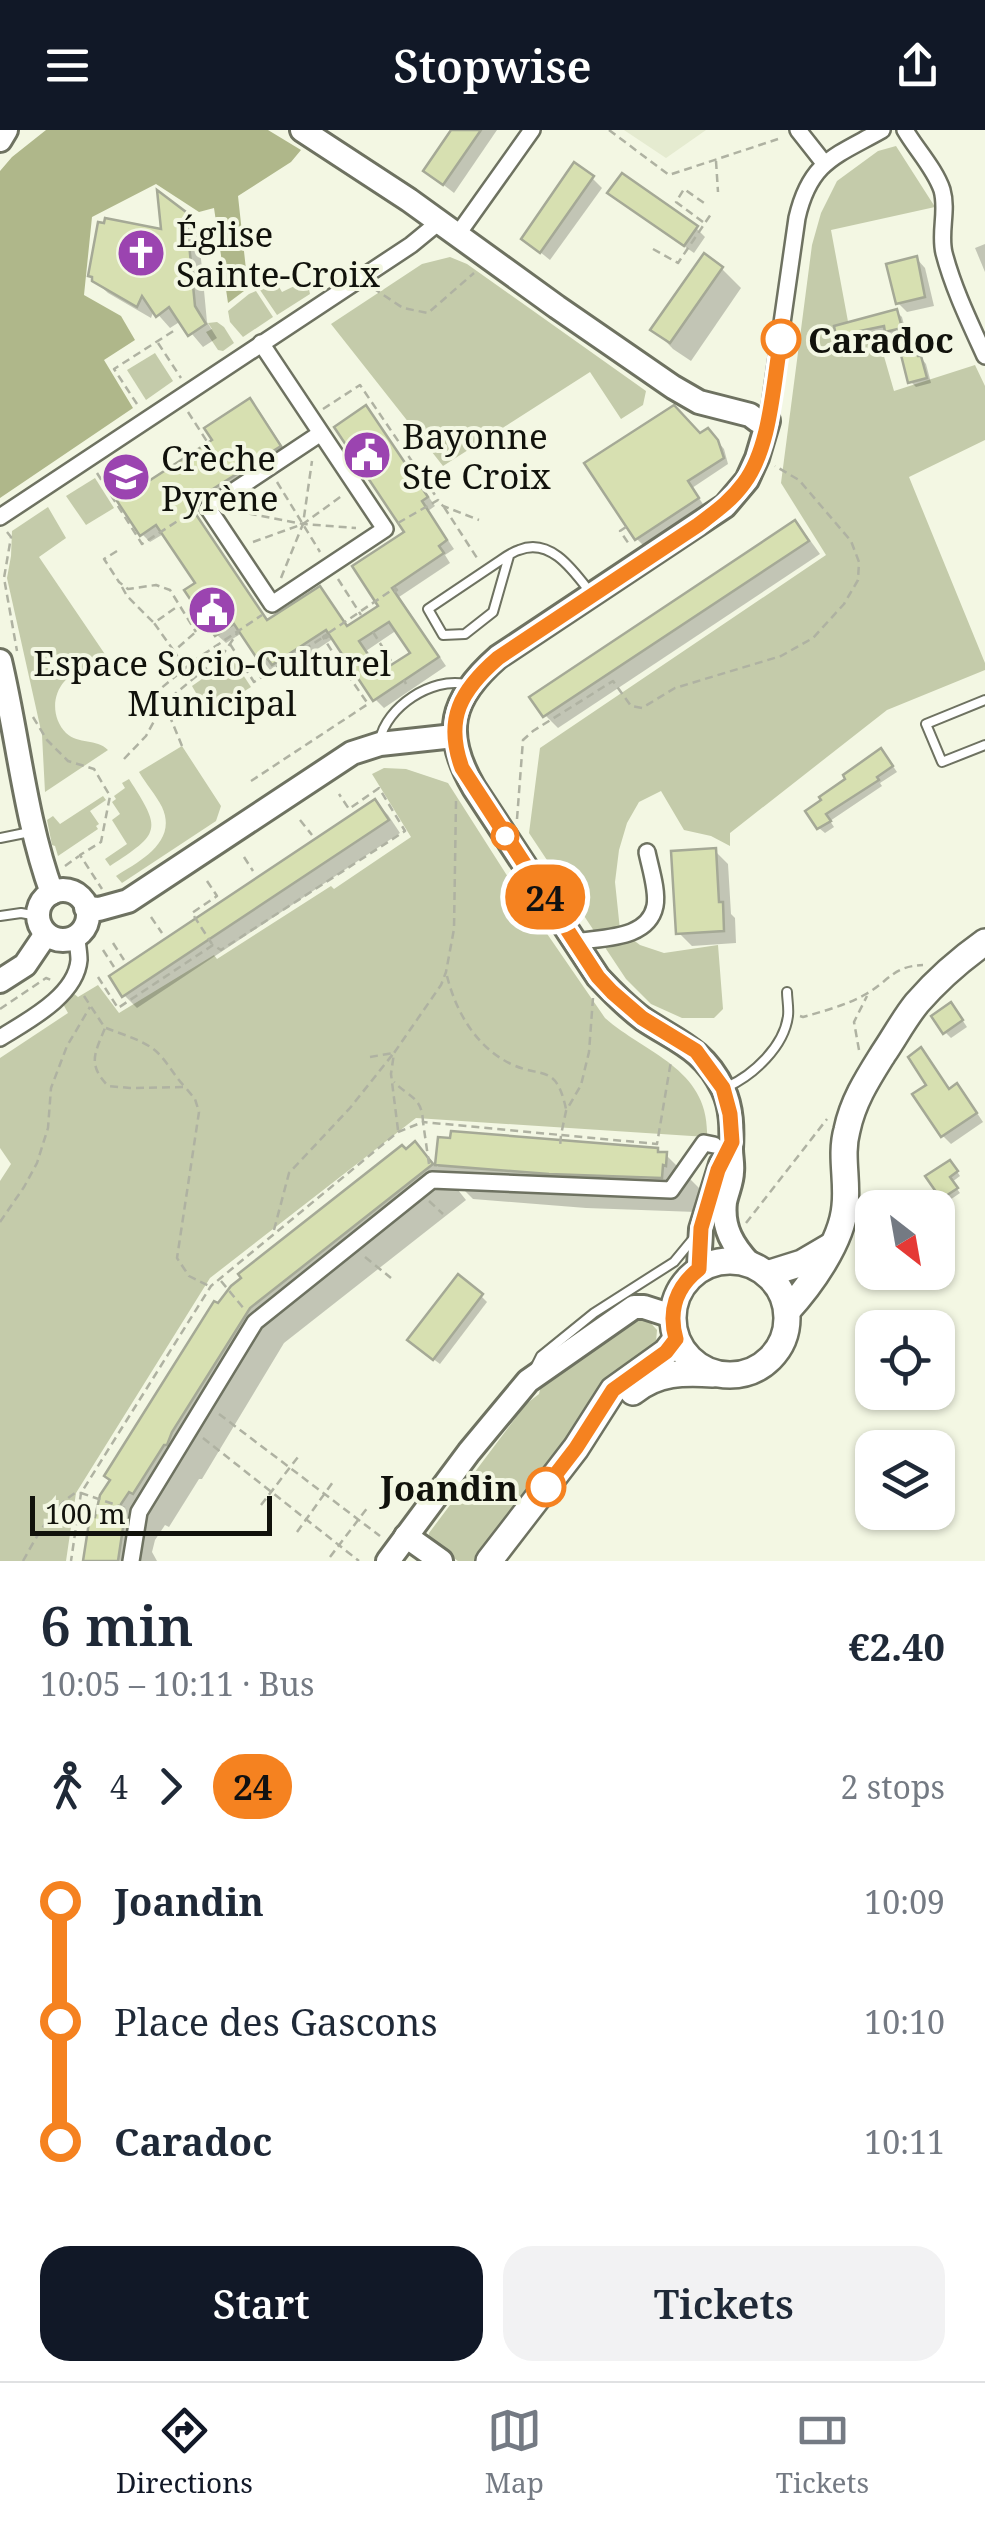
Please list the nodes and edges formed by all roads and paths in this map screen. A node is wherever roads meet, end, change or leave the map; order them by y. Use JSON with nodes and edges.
{"nodes":[{"id":1,"x":6,"y":130,"type":"edge"},
{"id":2,"x":302,"y":130,"type":"edge"},
{"id":3,"x":532,"y":130,"type":"edge"},
{"id":4,"x":609,"y":130,"type":"edge"},
{"id":5,"x":798,"y":130,"type":"edge"},
{"id":6,"x":882,"y":130,"type":"edge"},
{"id":7,"x":905,"y":130,"type":"edge"},
{"id":8,"x":778,"y":139,"type":"dead end"},
{"id":9,"x":0,"y":140,"type":"edge"},
{"id":10,"x":716,"y":160,"type":"junction"},
{"id":11,"x":824,"y":162,"type":"junction"},
{"id":12,"x":718,"y":192,"type":"dead end"},
{"id":13,"x":704,"y":203,"type":"dead end"},
{"id":14,"x":711,"y":214,"type":"dead end"},
{"id":15,"x":704,"y":223,"type":"junction"},
{"id":16,"x":449,"y":228,"type":"junction"},
{"id":17,"x":653,"y":250,"type":"dead end"},
{"id":18,"x":479,"y":269,"type":"dead end"},
{"id":19,"x":373,"y":288,"type":"dead end"},
{"id":20,"x":175,"y":330,"type":"dead end"},
{"id":21,"x":158,"y":342,"type":"junction"},
{"id":22,"x":261,"y":342,"type":"junction"},
{"id":23,"x":985,"y":356,"type":"edge"},
{"id":24,"x":183,"y":381,"type":"dead end"},
{"id":25,"x":140,"y":409,"type":"dead end"},
{"id":26,"x":187,"y":411,"type":"dead end"},
{"id":27,"x":311,"y":417,"type":"junction"},
{"id":28,"x":768,"y":421,"type":"junction"},
{"id":29,"x":321,"y":433,"type":"junction"},
{"id":30,"x":776,"y":467,"type":"dead end"},
{"id":31,"x":268,"y":468,"type":"junction"},
{"id":32,"x":96,"y":471,"type":"dead end"},
{"id":33,"x":356,"y":484,"type":"junction"},
{"id":34,"x":237,"y":489,"type":"junction"},
{"id":35,"x":438,"y":500,"type":"junction"},
{"id":36,"x":443,"y":506,"type":"junction"},
{"id":37,"x":208,"y":508,"type":"junction"},
{"id":38,"x":479,"y":520,"type":"dead end"},
{"id":39,"x":3,"y":524,"type":"edge"},
{"id":40,"x":302,"y":524,"type":"junction"},
{"id":41,"x":385,"y":528,"type":"junction"},
{"id":42,"x":237,"y":550,"type":"junction"},
{"id":43,"x":117,"y":551,"type":"dead end"},
{"id":44,"x":509,"y":556,"type":"junction"},
{"id":45,"x":477,"y":558,"type":"dead end"},
{"id":46,"x":333,"y":571,"type":"junction"},
{"id":47,"x":119,"y":582,"type":"junction"},
{"id":48,"x":391,"y":594,"type":"dead end"},
{"id":49,"x":592,"y":595,"type":"junction"},
{"id":50,"x":272,"y":604,"type":"junction"},
{"id":51,"x":179,"y":605,"type":"junction"},
{"id":52,"x":361,"y":615,"type":"junction"},
{"id":53,"x":154,"y":622,"type":"junction"},
{"id":54,"x":206,"y":623,"type":"dead end"},
{"id":55,"x":238,"y":631,"type":"junction"},
{"id":56,"x":196,"y":632,"type":"junction"},
{"id":57,"x":372,"y":632,"type":"dead end"},
{"id":58,"x":323,"y":637,"type":"junction"},
{"id":59,"x":230,"y":644,"type":"junction"},
{"id":60,"x":174,"y":651,"type":"junction"},
{"id":61,"x":336,"y":656,"type":"junction"},
{"id":62,"x":9,"y":657,"type":"edge"},
{"id":63,"x":330,"y":660,"type":"dead end"},
{"id":64,"x":393,"y":664,"type":"dead end"},
{"id":65,"x":185,"y":668,"type":"junction"},
{"id":66,"x":470,"y":684,"type":"junction"},
{"id":67,"x":985,"y":700,"type":"edge"},
{"id":68,"x":164,"y":703,"type":"junction"},
{"id":69,"x":29,"y":706,"type":"dead end"},
{"id":70,"x":454,"y":736,"type":"junction"},
{"id":71,"x":380,"y":744,"type":"junction"},
{"id":72,"x":985,"y":745,"type":"edge"},
{"id":73,"x":182,"y":746,"type":"dead end"},
{"id":74,"x":124,"y":759,"type":"dead end"},
{"id":75,"x":251,"y":780,"type":"dead end"},
{"id":76,"x":339,"y":794,"type":"dead end"},
{"id":77,"x":462,"y":794,"type":"dead end"},
{"id":78,"x":300,"y":820,"type":"dead end"},
{"id":79,"x":516,"y":825,"type":"dead end"},
{"id":80,"x":35,"y":831,"type":"junction"},
{"id":81,"x":312,"y":835,"type":"dead end"},
{"id":82,"x":0,"y":838,"type":"edge"},
{"id":83,"x":647,"y":852,"type":"dead end"},
{"id":84,"x":80,"y":856,"type":"junction"},
{"id":85,"x":244,"y":856,"type":"dead end"},
{"id":86,"x":64,"y":866,"type":"dead end"},
{"id":87,"x":86,"y":866,"type":"dead end"},
{"id":88,"x":253,"y":871,"type":"dead end"},
{"id":89,"x":207,"y":881,"type":"dead end"},
{"id":90,"x":52,"y":893,"type":"junction"},
{"id":91,"x":86,"y":908,"type":"junction"},
{"id":92,"x":0,"y":916,"type":"edge"},
{"id":93,"x":152,"y":917,"type":"dead end"},
{"id":94,"x":42,"y":925,"type":"junction"},
{"id":95,"x":162,"y":933,"type":"dead end"},
{"id":96,"x":77,"y":936,"type":"junction"},
{"id":97,"x":575,"y":942,"type":"junction"},
{"id":98,"x":985,"y":942,"type":"edge"},
{"id":99,"x":113,"y":943,"type":"dead end"},
{"id":100,"x":212,"y":945,"type":"junction"},
{"id":101,"x":103,"y":950,"type":"dead end"},
{"id":102,"x":124,"y":960,"type":"dead end"},
{"id":103,"x":114,"y":967,"type":"dead end"},
{"id":104,"x":949,"y":970,"type":"junction"},
{"id":105,"x":446,"y":972,"type":"junction"},
{"id":106,"x":98,"y":977,"type":"dead end"},
{"id":107,"x":0,"y":981,"type":"edge"},
{"id":108,"x":76,"y":989,"type":"junction"},
{"id":109,"x":787,"y":992,"type":"dead end"},
{"id":110,"x":868,"y":993,"type":"junction"},
{"id":111,"x":593,"y":997,"type":"dead end"},
{"id":112,"x":90,"y":1006,"type":"junction"},
{"id":113,"x":0,"y":1009,"type":"edge"},
{"id":114,"x":800,"y":1016,"type":"dead end"},
{"id":115,"x":105,"y":1028,"type":"junction"},
{"id":116,"x":0,"y":1038,"type":"edge"},
{"id":117,"x":394,"y":1053,"type":"junction"},
{"id":118,"x":370,"y":1057,"type":"dead end"},
{"id":119,"x":671,"y":1060,"type":"dead end"},
{"id":120,"x":868,"y":1077,"type":"junction"},
{"id":121,"x":394,"y":1082,"type":"junction"},
{"id":122,"x":185,"y":1086,"type":"junction"},
{"id":123,"x":723,"y":1088,"type":"junction"},
{"id":124,"x":566,"y":1111,"type":"junction"},
{"id":125,"x":830,"y":1114,"type":"dead end"},
{"id":126,"x":423,"y":1122,"type":"junction"},
{"id":127,"x":398,"y":1132,"type":"junction"},
{"id":128,"x":561,"y":1136,"type":"junction"},
{"id":129,"x":722,"y":1146,"type":"junction"},
{"id":130,"x":560,"y":1148,"type":"dead end"},
{"id":131,"x":432,"y":1180,"type":"junction"},
{"id":132,"x":726,"y":1201,"type":"junction"},
{"id":133,"x":0,"y":1222,"type":"edge"},
{"id":134,"x":701,"y":1228,"type":"junction"},
{"id":135,"x":272,"y":1234,"type":"junction"},
{"id":136,"x":728,"y":1235,"type":"junction"},
{"id":137,"x":350,"y":1246,"type":"junction"},
{"id":138,"x":832,"y":1246,"type":"junction"},
{"id":139,"x":699,"y":1269,"type":"junction"},
{"id":140,"x":758,"y":1269,"type":"junction"},
{"id":141,"x":391,"y":1278,"type":"dead end"},
{"id":142,"x":219,"y":1280,"type":"junction"},
{"id":143,"x":211,"y":1286,"type":"junction"},
{"id":144,"x":787,"y":1311,"type":"junction"},
{"id":145,"x":255,"y":1322,"type":"junction"},
{"id":146,"x":674,"y":1328,"type":"junction"},
{"id":147,"x":715,"y":1374,"type":"junction"},
{"id":148,"x":528,"y":1381,"type":"junction"},
{"id":149,"x":206,"y":1404,"type":"junction"},
{"id":150,"x":190,"y":1429,"type":"junction"},
{"id":151,"x":576,"y":1448,"type":"junction"},
{"id":152,"x":298,"y":1457,"type":"dead end"},
{"id":153,"x":290,"y":1468,"type":"junction"},
{"id":154,"x":333,"y":1482,"type":"dead end"},
{"id":155,"x":271,"y":1492,"type":"junction"},
{"id":156,"x":81,"y":1494,"type":"junction"},
{"id":157,"x":324,"y":1494,"type":"junction"},
{"id":158,"x":261,"y":1505,"type":"dead end"},
{"id":159,"x":368,"y":1507,"type":"dead end"},
{"id":160,"x":139,"y":1512,"type":"junction"},
{"id":161,"x":306,"y":1520,"type":"junction"},
{"id":162,"x":358,"y":1520,"type":"junction"},
{"id":163,"x":297,"y":1532,"type":"dead end"},
{"id":164,"x":339,"y":1546,"type":"junction"},
{"id":165,"x":397,"y":1549,"type":"edge"},
{"id":166,"x":330,"y":1558,"type":"dead end"},
{"id":167,"x":23,"y":1561,"type":"edge"},
{"id":168,"x":71,"y":1561,"type":"edge"},
{"id":169,"x":131,"y":1561,"type":"edge"},
{"id":170,"x":359,"y":1561,"type":"edge"},
{"id":171,"x":441,"y":1561,"type":"edge"},
{"id":172,"x":489,"y":1561,"type":"edge"}],
"edges":[{"from":1,"to":9,"type":"street"},
{"from":2,"to":16,"type":"street"},
{"from":3,"to":16,"type":"street"},
{"from":4,"to":10,"type":"path"},
{"from":5,"to":11,"type":"street"},
{"from":6,"to":11,"type":"street"},
{"from":7,"to":23,"type":"street"},
{"from":8,"to":10,"type":"path"},
{"from":10,"to":12,"type":"path"},
{"from":11,"to":28,"type":"street"},
{"from":13,"to":15,"type":"path"},
{"from":14,"to":15,"type":"path"},
{"from":15,"to":17,"type":"path"},
{"from":16,"to":22,"type":"street"},
{"from":16,"to":28,"type":"street"},
{"from":18,"to":19,"type":"path"},
{"from":20,"to":21,"type":"path"},
{"from":21,"to":24,"type":"path"},
{"from":21,"to":25,"type":"path"},
{"from":22,"to":27,"type":"street"},
{"from":22,"to":39,"type":"street"},
{"from":26,"to":34,"type":"path"},
{"from":27,"to":29,"type":"street"},
{"from":27,"to":35,"type":"path"},
{"from":28,"to":49,"type":"street"},
{"from":29,"to":31,"type":"street"},
{"from":29,"to":33,"type":"street"},
{"from":29,"to":40,"type":"path"},
{"from":30,"to":79,"type":"path"},
{"from":31,"to":34,"type":"street"},
{"from":31,"to":40,"type":"path"},
{"from":32,"to":37,"type":"path"},
{"from":33,"to":40,"type":"path"},
{"from":33,"to":41,"type":"street"},
{"from":34,"to":37,"type":"street"},
{"from":35,"to":36,"type":"path"},
{"from":35,"to":41,"type":"path"},
{"from":36,"to":38,"type":"path"},
{"from":36,"to":45,"type":"path"},
{"from":37,"to":40,"type":"path"},
{"from":37,"to":42,"type":"street"},
{"from":39,"to":62,"type":"path"},
{"from":40,"to":41,"type":"path"},
{"from":40,"to":42,"type":"path"},
{"from":40,"to":46,"type":"path"},
{"from":40,"to":50,"type":"path"},
{"from":41,"to":46,"type":"street"},
{"from":42,"to":50,"type":"street"},
{"from":43,"to":47,"type":"path"},
{"from":44,"to":44,"type":"lane"},
{"from":44,"to":49,"type":"lane"},
{"from":46,"to":50,"type":"street"},
{"from":46,"to":52,"type":"path"},
{"from":47,"to":51,"type":"path"},
{"from":47,"to":53,"type":"path"},
{"from":48,"to":52,"type":"path"},
{"from":49,"to":66,"type":"street"},
{"from":50,"to":55,"type":"path"},
{"from":51,"to":53,"type":"path"},
{"from":51,"to":56,"type":"path"},
{"from":52,"to":58,"type":"path"},
{"from":53,"to":60,"type":"path"},
{"from":54,"to":56,"type":"path"},
{"from":55,"to":59,"type":"path"},
{"from":55,"to":65,"type":"path"},
{"from":56,"to":60,"type":"path"},
{"from":57,"to":64,"type":"path"},
{"from":58,"to":59,"type":"path"},
{"from":58,"to":61,"type":"path"},
{"from":59,"to":68,"type":"path"},
{"from":60,"to":65,"type":"path"},
{"from":61,"to":63,"type":"path"},
{"from":61,"to":75,"type":"path"},
{"from":62,"to":80,"type":"street"},
{"from":65,"to":68,"type":"path"},
{"from":66,"to":70,"type":"street"},
{"from":66,"to":71,"type":"lane"},
{"from":67,"to":72,"type":"lane"},
{"from":68,"to":73,"type":"path"},
{"from":68,"to":74,"type":"path"},
{"from":69,"to":84,"type":"path"},
{"from":70,"to":71,"type":"street"},
{"from":70,"to":97,"type":"street"},
{"from":71,"to":91,"type":"street"},
{"from":76,"to":100,"type":"path"},
{"from":77,"to":105,"type":"path"},
{"from":78,"to":81,"type":"path"},
{"from":80,"to":82,"type":"lane"},
{"from":80,"to":90,"type":"street"},
{"from":83,"to":97,"type":"street"},
{"from":84,"to":86,"type":"path"},
{"from":84,"to":87,"type":"path"},
{"from":85,"to":88,"type":"path"},
{"from":89,"to":100,"type":"path"},
{"from":90,"to":91,"type":"street"},
{"from":90,"to":94,"type":"street"},
{"from":91,"to":96,"type":"street"},
{"from":92,"to":94,"type":"lane"},
{"from":93,"to":95,"type":"path"},
{"from":94,"to":96,"type":"street"},
{"from":94,"to":107,"type":"street"},
{"from":96,"to":108,"type":"street"},
{"from":97,"to":123,"type":"street"},
{"from":98,"to":104,"type":"main road"},
{"from":99,"to":102,"type":"path"},
{"from":100,"to":106,"type":"path"},
{"from":101,"to":103,"type":"path"},
{"from":104,"to":110,"type":"path"},
{"from":104,"to":120,"type":"main road"},
{"from":105,"to":117,"type":"path"},
{"from":105,"to":124,"type":"path"},
{"from":108,"to":112,"type":"path"},
{"from":108,"to":113,"type":"path"},
{"from":108,"to":116,"type":"street"},
{"from":109,"to":123,"type":"lane"},
{"from":110,"to":114,"type":"path"},
{"from":110,"to":120,"type":"path"},
{"from":111,"to":124,"type":"path"},
{"from":112,"to":115,"type":"path"},
{"from":112,"to":133,"type":"path"},
{"from":115,"to":122,"type":"path"},
{"from":115,"to":122,"type":"path"},
{"from":117,"to":118,"type":"path"},
{"from":117,"to":121,"type":"path"},
{"from":117,"to":135,"type":"path"},
{"from":119,"to":128,"type":"path"},
{"from":120,"to":138,"type":"main road"},
{"from":121,"to":126,"type":"path"},
{"from":121,"to":127,"type":"path"},
{"from":122,"to":143,"type":"path"},
{"from":123,"to":129,"type":"street"},
{"from":124,"to":128,"type":"path"},
{"from":125,"to":136,"type":"path"},
{"from":126,"to":127,"type":"path"},
{"from":126,"to":128,"type":"path"},
{"from":126,"to":131,"type":"path"},
{"from":127,"to":135,"type":"path"},
{"from":128,"to":130,"type":"path"},
{"from":129,"to":131,"type":"street"},
{"from":129,"to":132,"type":"street"},
{"from":129,"to":134,"type":"street"},
{"from":131,"to":137,"type":"street"},
{"from":132,"to":134,"type":"lane"},
{"from":132,"to":136,"type":"street"},
{"from":134,"to":139,"type":"street"},
{"from":134,"to":148,"type":"lane"},
{"from":135,"to":142,"type":"path"},
{"from":136,"to":140,"type":"street"},
{"from":137,"to":141,"type":"path"},
{"from":137,"to":145,"type":"street"},
{"from":138,"to":140,"type":"main road"},
{"from":138,"to":144,"type":"main road"},
{"from":139,"to":140,"type":"main road"},
{"from":139,"to":146,"type":"main road"},
{"from":140,"to":144,"type":"main road"},
{"from":142,"to":143,"type":"path"},
{"from":142,"to":145,"type":"path"},
{"from":143,"to":156,"type":"path"},
{"from":144,"to":147,"type":"main road"},
{"from":145,"to":149,"type":"street"},
{"from":146,"to":147,"type":"main road"},
{"from":146,"to":148,"type":"street"},
{"from":146,"to":151,"type":"main road"},
{"from":147,"to":151,"type":"main road"},
{"from":148,"to":165,"type":"street"},
{"from":149,"to":150,"type":"street"},
{"from":149,"to":153,"type":"path"},
{"from":150,"to":155,"type":"path"},
{"from":150,"to":160,"type":"street"},
{"from":151,"to":172,"type":"main road"},
{"from":152,"to":153,"type":"path"},
{"from":153,"to":155,"type":"path"},
{"from":153,"to":157,"type":"path"},
{"from":154,"to":157,"type":"path"},
{"from":155,"to":158,"type":"path"},
{"from":155,"to":161,"type":"path"},
{"from":156,"to":160,"type":"path"},
{"from":156,"to":167,"type":"path"},
{"from":156,"to":168,"type":"path"},
{"from":157,"to":161,"type":"path"},
{"from":157,"to":162,"type":"path"},
{"from":159,"to":162,"type":"path"},
{"from":160,"to":169,"type":"street"},
{"from":161,"to":163,"type":"path"},
{"from":161,"to":164,"type":"path"},
{"from":162,"to":164,"type":"path"},
{"from":162,"to":165,"type":"path"},
{"from":164,"to":166,"type":"path"},
{"from":164,"to":170,"type":"path"},
{"from":165,"to":171,"type":"street"}]}
